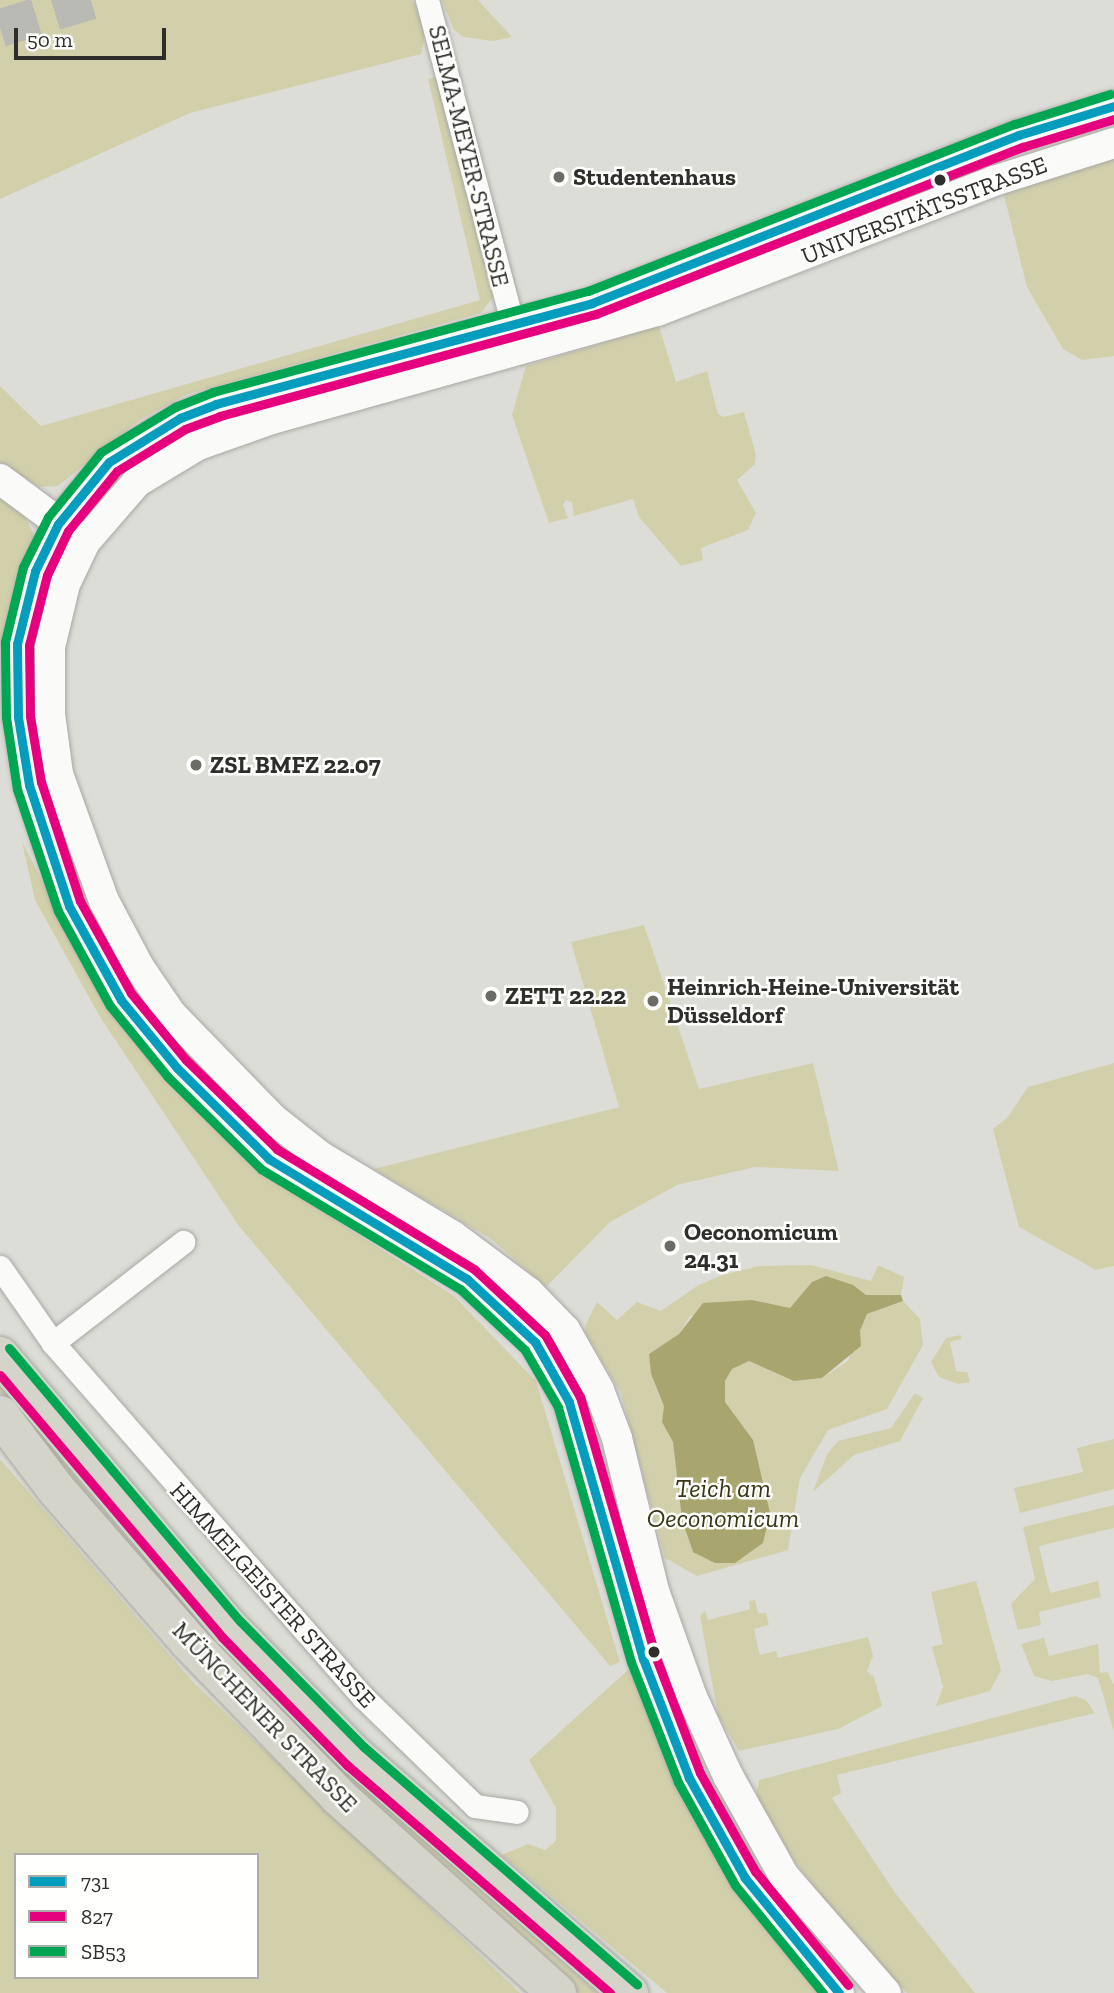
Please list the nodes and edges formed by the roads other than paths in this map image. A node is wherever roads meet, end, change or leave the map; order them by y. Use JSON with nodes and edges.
{"nodes":[{"id":1,"x":427,"y":0,"type":"edge"},
{"id":2,"x":1114,"y":107,"type":"edge"},
{"id":3,"x":1114,"y":143,"type":"edge"},
{"id":4,"x":516,"y":339,"type":"junction"},
{"id":5,"x":267,"y":405,"type":"junction"},
{"id":6,"x":0,"y":479,"type":"edge"},
{"id":7,"x":58,"y":524,"type":"junction"},
{"id":8,"x":85,"y":542,"type":"junction"},
{"id":9,"x":183,"y":1242,"type":"dead end"},
{"id":10,"x":0,"y":1267,"type":"edge"},
{"id":11,"x":53,"y":1343,"type":"junction"},
{"id":12,"x":0,"y":1356,"type":"edge"},
{"id":13,"x":0,"y":1415,"type":"edge"},
{"id":14,"x":517,"y":1812,"type":"dead end"},
{"id":15,"x":557,"y":1993,"type":"edge"},
{"id":16,"x":629,"y":1993,"type":"edge"},
{"id":17,"x":838,"y":1993,"type":"edge"},
{"id":18,"x":886,"y":1993,"type":"edge"}],
"edges":[{"from":1,"to":4,"type":"street","name":"SELMA-MEYER-STRASSE"},
{"from":2,"to":4,"type":"street","name":"UNIVERSITÄTSSTRASSE"},
{"from":3,"to":4,"type":"street","name":"UNIVERSITÄTSSTRASSE"},
{"from":4,"to":5,"type":"street","name":"UNIVERSITÄTSSTRASSE"},
{"from":5,"to":7,"type":"street","name":"UNIVERSITÄTSSTRASSE"},
{"from":5,"to":8,"type":"street","name":"UNIVERSITÄTSSTRASSE"},
{"from":6,"to":7,"type":"street"},
{"from":7,"to":8,"type":"street"},
{"from":7,"to":17,"type":"street","name":"UNIVERSITÄTSSTRASSE"},
{"from":8,"to":18,"type":"street","name":"UNIVERSITÄTSSTRASSE"},
{"from":9,"to":11,"type":"street"},
{"from":10,"to":11,"type":"street","name":"HIMMELGEISTER STRASSE"},
{"from":11,"to":14,"type":"street","name":"HIMMELGEISTER STRASSE"},
{"from":12,"to":16,"type":"highway","name":"MÜNCHENER STRASSE"},
{"from":13,"to":15,"type":"highway","name":"MÜNCHENER STRASSE"}]}
